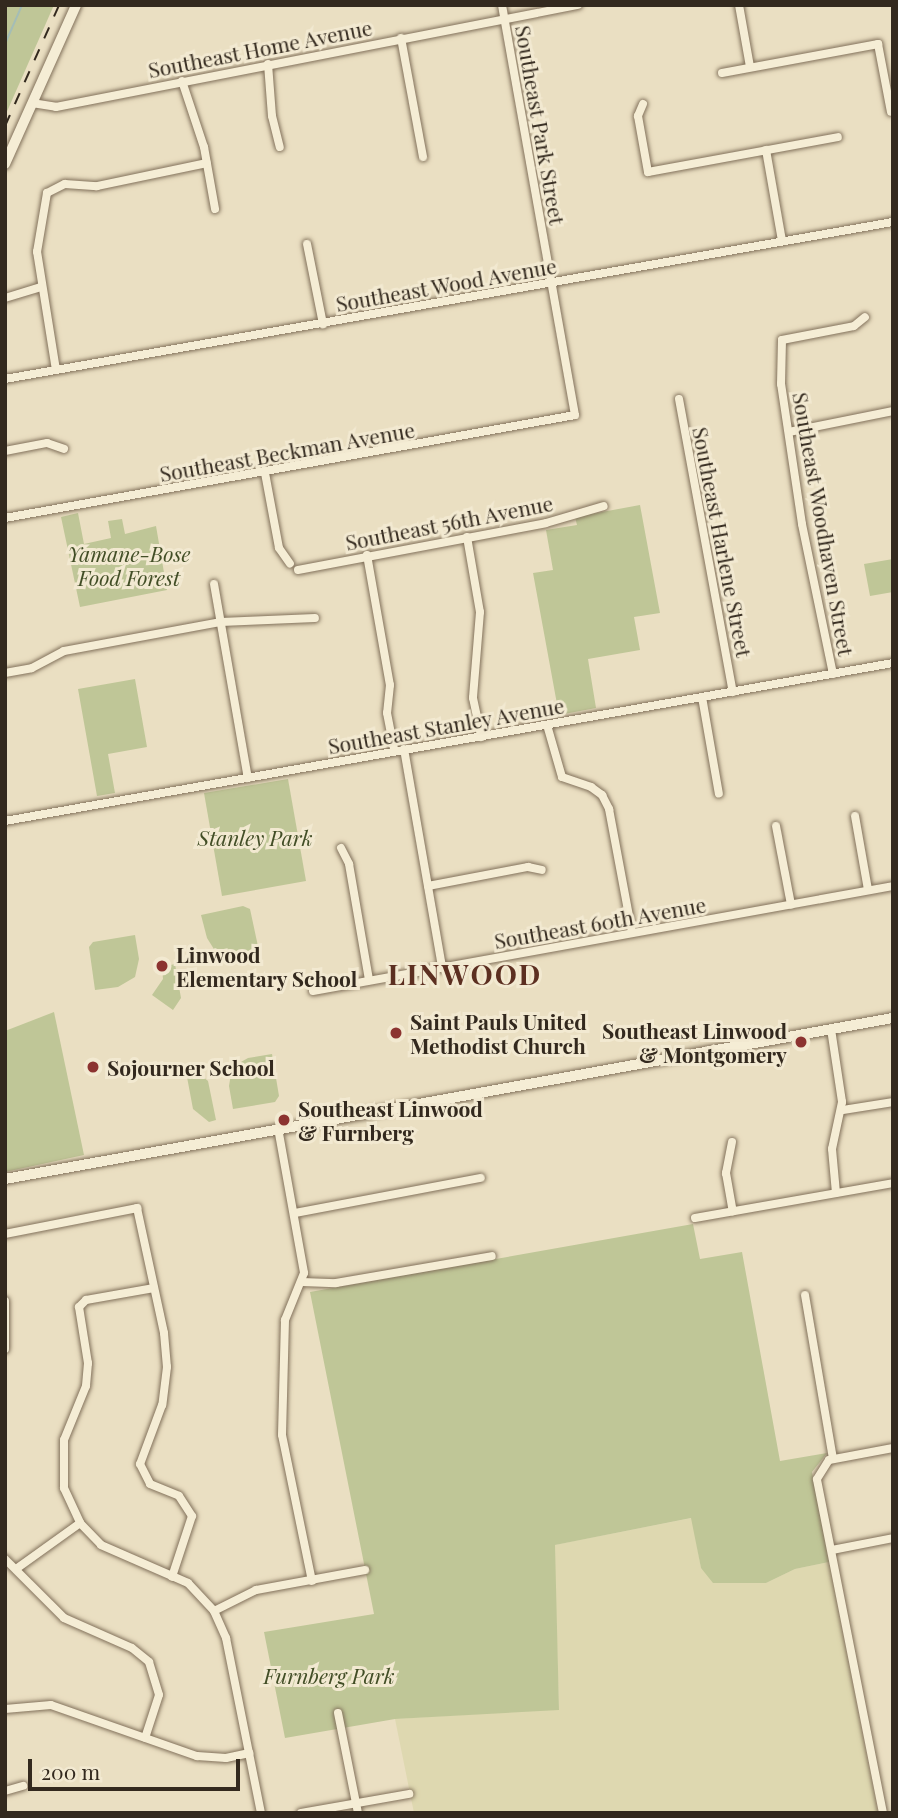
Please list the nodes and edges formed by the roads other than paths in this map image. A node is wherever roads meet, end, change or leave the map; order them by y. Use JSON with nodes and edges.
{"nodes":[{"id":1,"x":76,"y":5,"type":"edge"},
{"id":2,"x":502,"y":5,"type":"edge"},
{"id":3,"x":578,"y":5,"type":"edge"},
{"id":4,"x":739,"y":5,"type":"edge"},
{"id":5,"x":504,"y":19,"type":"junction"},
{"id":6,"x":401,"y":38,"type":"junction"},
{"id":7,"x":268,"y":64,"type":"junction"},
{"id":8,"x":750,"y":68,"type":"junction"},
{"id":9,"x":722,"y":73,"type":"dead end"},
{"id":10,"x":182,"y":80,"type":"junction"},
{"id":11,"x":32,"y":103,"type":"junction"},
{"id":12,"x":643,"y":104,"type":"dead end"},
{"id":13,"x":891,"y":112,"type":"dead end"},
{"id":14,"x":838,"y":137,"type":"dead end"},
{"id":15,"x":280,"y":147,"type":"dead end"},
{"id":16,"x":766,"y":150,"type":"junction"},
{"id":17,"x":423,"y":157,"type":"dead end"},
{"id":18,"x":207,"y":163,"type":"junction"},
{"id":19,"x":5,"y":164,"type":"edge"},
{"id":20,"x":215,"y":209,"type":"dead end"},
{"id":21,"x":893,"y":222,"type":"edge"},
{"id":22,"x":782,"y":241,"type":"junction"},
{"id":23,"x":307,"y":244,"type":"dead end"},
{"id":24,"x":552,"y":282,"type":"junction"},
{"id":25,"x":41,"y":287,"type":"junction"},
{"id":26,"x":5,"y":298,"type":"edge"},
{"id":27,"x":865,"y":317,"type":"dead end"},
{"id":28,"x":323,"y":324,"type":"junction"},
{"id":29,"x":56,"y":370,"type":"junction"},
{"id":30,"x":5,"y":379,"type":"edge"},
{"id":31,"x":679,"y":399,"type":"dead end"},
{"id":32,"x":893,"y":411,"type":"edge"},
{"id":33,"x":575,"y":415,"type":"joint"},
{"id":34,"x":789,"y":432,"type":"junction"},
{"id":35,"x":64,"y":449,"type":"dead end"},
{"id":36,"x":5,"y":451,"type":"edge"},
{"id":37,"x":265,"y":473,"type":"junction"},
{"id":38,"x":604,"y":506,"type":"dead end"},
{"id":39,"x":5,"y":519,"type":"edge"},
{"id":40,"x":467,"y":537,"type":"junction"},
{"id":41,"x":367,"y":555,"type":"junction"},
{"id":42,"x":214,"y":584,"type":"dead end"},
{"id":43,"x":315,"y":618,"type":"dead end"},
{"id":44,"x":221,"y":622,"type":"junction"},
{"id":45,"x":893,"y":663,"type":"edge"},
{"id":46,"x":5,"y":673,"type":"edge"},
{"id":47,"x":833,"y":674,"type":"junction"},
{"id":48,"x":733,"y":692,"type":"junction"},
{"id":49,"x":702,"y":697,"type":"junction"},
{"id":50,"x":547,"y":725,"type":"junction"},
{"id":51,"x":481,"y":737,"type":"junction"},
{"id":52,"x":404,"y":749,"type":"junction"},
{"id":53,"x":394,"y":750,"type":"junction"},
{"id":54,"x":248,"y":778,"type":"junction"},
{"id":55,"x":719,"y":794,"type":"dead end"},
{"id":56,"x":855,"y":816,"type":"dead end"},
{"id":57,"x":5,"y":821,"type":"edge"},
{"id":58,"x":776,"y":826,"type":"dead end"},
{"id":59,"x":341,"y":848,"type":"dead end"},
{"id":60,"x":542,"y":870,"type":"dead end"},
{"id":61,"x":428,"y":886,"type":"junction"},
{"id":62,"x":893,"y":886,"type":"edge"},
{"id":63,"x":868,"y":890,"type":"junction"},
{"id":64,"x":790,"y":905,"type":"junction"},
{"id":65,"x":632,"y":932,"type":"junction"},
{"id":66,"x":442,"y":967,"type":"junction"},
{"id":67,"x":369,"y":980,"type":"junction"},
{"id":68,"x":313,"y":991,"type":"dead end"},
{"id":69,"x":893,"y":1018,"type":"edge"},
{"id":70,"x":831,"y":1029,"type":"junction"},
{"id":71,"x":893,"y":1102,"type":"edge"},
{"id":72,"x":843,"y":1110,"type":"junction"},
{"id":73,"x":278,"y":1128,"type":"junction"},
{"id":74,"x":732,"y":1142,"type":"dead end"},
{"id":75,"x":481,"y":1178,"type":"dead end"},
{"id":76,"x":5,"y":1179,"type":"edge"},
{"id":77,"x":893,"y":1183,"type":"edge"},
{"id":78,"x":836,"y":1193,"type":"junction"},
{"id":79,"x":733,"y":1211,"type":"junction"},
{"id":80,"x":295,"y":1213,"type":"junction"},
{"id":81,"x":695,"y":1218,"type":"dead end"},
{"id":82,"x":5,"y":1234,"type":"edge"},
{"id":83,"x":492,"y":1256,"type":"dead end"},
{"id":84,"x":302,"y":1282,"type":"junction"},
{"id":85,"x":154,"y":1287,"type":"junction"},
{"id":86,"x":804,"y":1295,"type":"dead end"},
{"id":87,"x":5,"y":1301,"type":"edge"},
{"id":88,"x":5,"y":1349,"type":"edge"},
{"id":89,"x":893,"y":1448,"type":"edge"},
{"id":90,"x":833,"y":1459,"type":"junction"},
{"id":91,"x":80,"y":1523,"type":"junction"},
{"id":92,"x":893,"y":1538,"type":"edge"},
{"id":93,"x":832,"y":1550,"type":"junction"},
{"id":94,"x":5,"y":1559,"type":"edge"},
{"id":95,"x":16,"y":1569,"type":"junction"},
{"id":96,"x":365,"y":1570,"type":"dead end"},
{"id":97,"x":172,"y":1577,"type":"junction"},
{"id":98,"x":312,"y":1581,"type":"junction"},
{"id":99,"x":214,"y":1611,"type":"junction"},
{"id":100,"x":5,"y":1709,"type":"edge"},
{"id":101,"x":338,"y":1713,"type":"dead end"},
{"id":102,"x":145,"y":1738,"type":"junction"},
{"id":103,"x":248,"y":1753,"type":"junction"},
{"id":104,"x":23,"y":1786,"type":"dead end"},
{"id":105,"x":5,"y":1791,"type":"edge"},
{"id":106,"x":409,"y":1794,"type":"dead end"},
{"id":107,"x":356,"y":1803,"type":"junction"},
{"id":108,"x":261,"y":1813,"type":"edge"},
{"id":109,"x":301,"y":1813,"type":"edge"},
{"id":110,"x":358,"y":1813,"type":"edge"},
{"id":111,"x":883,"y":1813,"type":"edge"}],
"edges":[{"from":1,"to":11,"type":"street"},
{"from":2,"to":5,"type":"street","name":"Southeast Park Street"},
{"from":3,"to":5,"type":"street","name":"Southeast Home Avenue"},
{"from":4,"to":8,"type":"street"},
{"from":5,"to":6,"type":"street","name":"Southeast Home Avenue"},
{"from":5,"to":24,"type":"street","name":"Southeast Park Street"},
{"from":6,"to":7,"type":"street","name":"Southeast Home Avenue"},
{"from":6,"to":17,"type":"street"},
{"from":7,"to":10,"type":"street","name":"Southeast Home Avenue"},
{"from":7,"to":15,"type":"street"},
{"from":8,"to":9,"type":"street"},
{"from":8,"to":13,"type":"street"},
{"from":10,"to":11,"type":"street","name":"Southeast Home Avenue"},
{"from":10,"to":18,"type":"street"},
{"from":11,"to":19,"type":"street"},
{"from":12,"to":16,"type":"street"},
{"from":14,"to":16,"type":"street"},
{"from":16,"to":22,"type":"street"},
{"from":18,"to":20,"type":"street"},
{"from":18,"to":25,"type":"street"},
{"from":21,"to":22,"type":"street","name":"Southeast Wood Avenue"},
{"from":22,"to":24,"type":"street","name":"Southeast Wood Avenue"},
{"from":23,"to":28,"type":"street"},
{"from":24,"to":28,"type":"street","name":"Southeast Wood Avenue"},
{"from":24,"to":33,"type":"street","name":"Southeast Park Street"},
{"from":25,"to":26,"type":"street"},
{"from":25,"to":29,"type":"street"},
{"from":27,"to":34,"type":"street","name":"Southeast Woodhaven Street"},
{"from":28,"to":29,"type":"street","name":"Southeast Wood Avenue"},
{"from":29,"to":30,"type":"street","name":"Southeast Wood Avenue"},
{"from":31,"to":48,"type":"street","name":"Southeast Harlene Street"},
{"from":32,"to":34,"type":"street"},
{"from":33,"to":37,"type":"street","name":"Southeast Beckman Avenue"},
{"from":34,"to":47,"type":"street","name":"Southeast Woodhaven Street"},
{"from":35,"to":36,"type":"street"},
{"from":37,"to":39,"type":"street","name":"Southeast Beckman Avenue"},
{"from":37,"to":41,"type":"street","name":"Southeast 56th Avenue"},
{"from":38,"to":40,"type":"street","name":"Southeast 56th Avenue"},
{"from":40,"to":41,"type":"street","name":"Southeast 56th Avenue"},
{"from":40,"to":51,"type":"street"},
{"from":41,"to":53,"type":"street"},
{"from":42,"to":44,"type":"street"},
{"from":43,"to":44,"type":"street"},
{"from":44,"to":46,"type":"street"},
{"from":44,"to":54,"type":"street"},
{"from":45,"to":47,"type":"street","name":"Southeast Stanley Avenue"},
{"from":47,"to":48,"type":"street","name":"Southeast Stanley Avenue"},
{"from":48,"to":49,"type":"street","name":"Southeast Stanley Avenue"},
{"from":49,"to":50,"type":"street","name":"Southeast Stanley Avenue"},
{"from":49,"to":55,"type":"street"},
{"from":50,"to":51,"type":"street","name":"Southeast Stanley Avenue"},
{"from":50,"to":65,"type":"street"},
{"from":51,"to":52,"type":"street","name":"Southeast Stanley Avenue"},
{"from":52,"to":53,"type":"street","name":"Southeast Stanley Avenue"},
{"from":52,"to":61,"type":"street"},
{"from":53,"to":54,"type":"street","name":"Southeast Stanley Avenue"},
{"from":54,"to":57,"type":"street","name":"Southeast Stanley Avenue"},
{"from":56,"to":63,"type":"street"},
{"from":58,"to":64,"type":"street"},
{"from":59,"to":67,"type":"street"},
{"from":60,"to":61,"type":"street"},
{"from":61,"to":66,"type":"street"},
{"from":62,"to":63,"type":"street","name":"Southeast 60th Avenue"},
{"from":63,"to":64,"type":"street","name":"Southeast 60th Avenue"},
{"from":64,"to":65,"type":"street","name":"Southeast 60th Avenue"},
{"from":65,"to":66,"type":"street","name":"Southeast 60th Avenue"},
{"from":66,"to":67,"type":"street","name":"Southeast 60th Avenue"},
{"from":67,"to":68,"type":"street","name":"Southeast 60th Avenue"},
{"from":69,"to":70,"type":"main road"},
{"from":70,"to":72,"type":"street"},
{"from":70,"to":73,"type":"main road"},
{"from":71,"to":72,"type":"street"},
{"from":72,"to":78,"type":"street"},
{"from":73,"to":76,"type":"main road"},
{"from":73,"to":80,"type":"street"},
{"from":74,"to":79,"type":"street"},
{"from":75,"to":80,"type":"street"},
{"from":77,"to":78,"type":"street"},
{"from":78,"to":79,"type":"street"},
{"from":79,"to":81,"type":"street"},
{"from":80,"to":84,"type":"street"},
{"from":82,"to":85,"type":"street"},
{"from":83,"to":84,"type":"street"},
{"from":84,"to":98,"type":"street"},
{"from":85,"to":91,"type":"street"},
{"from":85,"to":97,"type":"street"},
{"from":86,"to":90,"type":"street"},
{"from":87,"to":88,"type":"street"},
{"from":89,"to":90,"type":"street"},
{"from":90,"to":93,"type":"street"},
{"from":91,"to":95,"type":"street"},
{"from":91,"to":97,"type":"street"},
{"from":92,"to":93,"type":"street"},
{"from":93,"to":111,"type":"street"},
{"from":94,"to":95,"type":"street"},
{"from":95,"to":102,"type":"street"},
{"from":96,"to":98,"type":"street"},
{"from":97,"to":99,"type":"street"},
{"from":98,"to":99,"type":"street"},
{"from":99,"to":103,"type":"street"},
{"from":100,"to":102,"type":"street"},
{"from":101,"to":107,"type":"street"},
{"from":102,"to":103,"type":"street"},
{"from":103,"to":108,"type":"street"},
{"from":104,"to":105,"type":"street"},
{"from":106,"to":107,"type":"street"},
{"from":107,"to":109,"type":"street"},
{"from":107,"to":110,"type":"street"}]}
